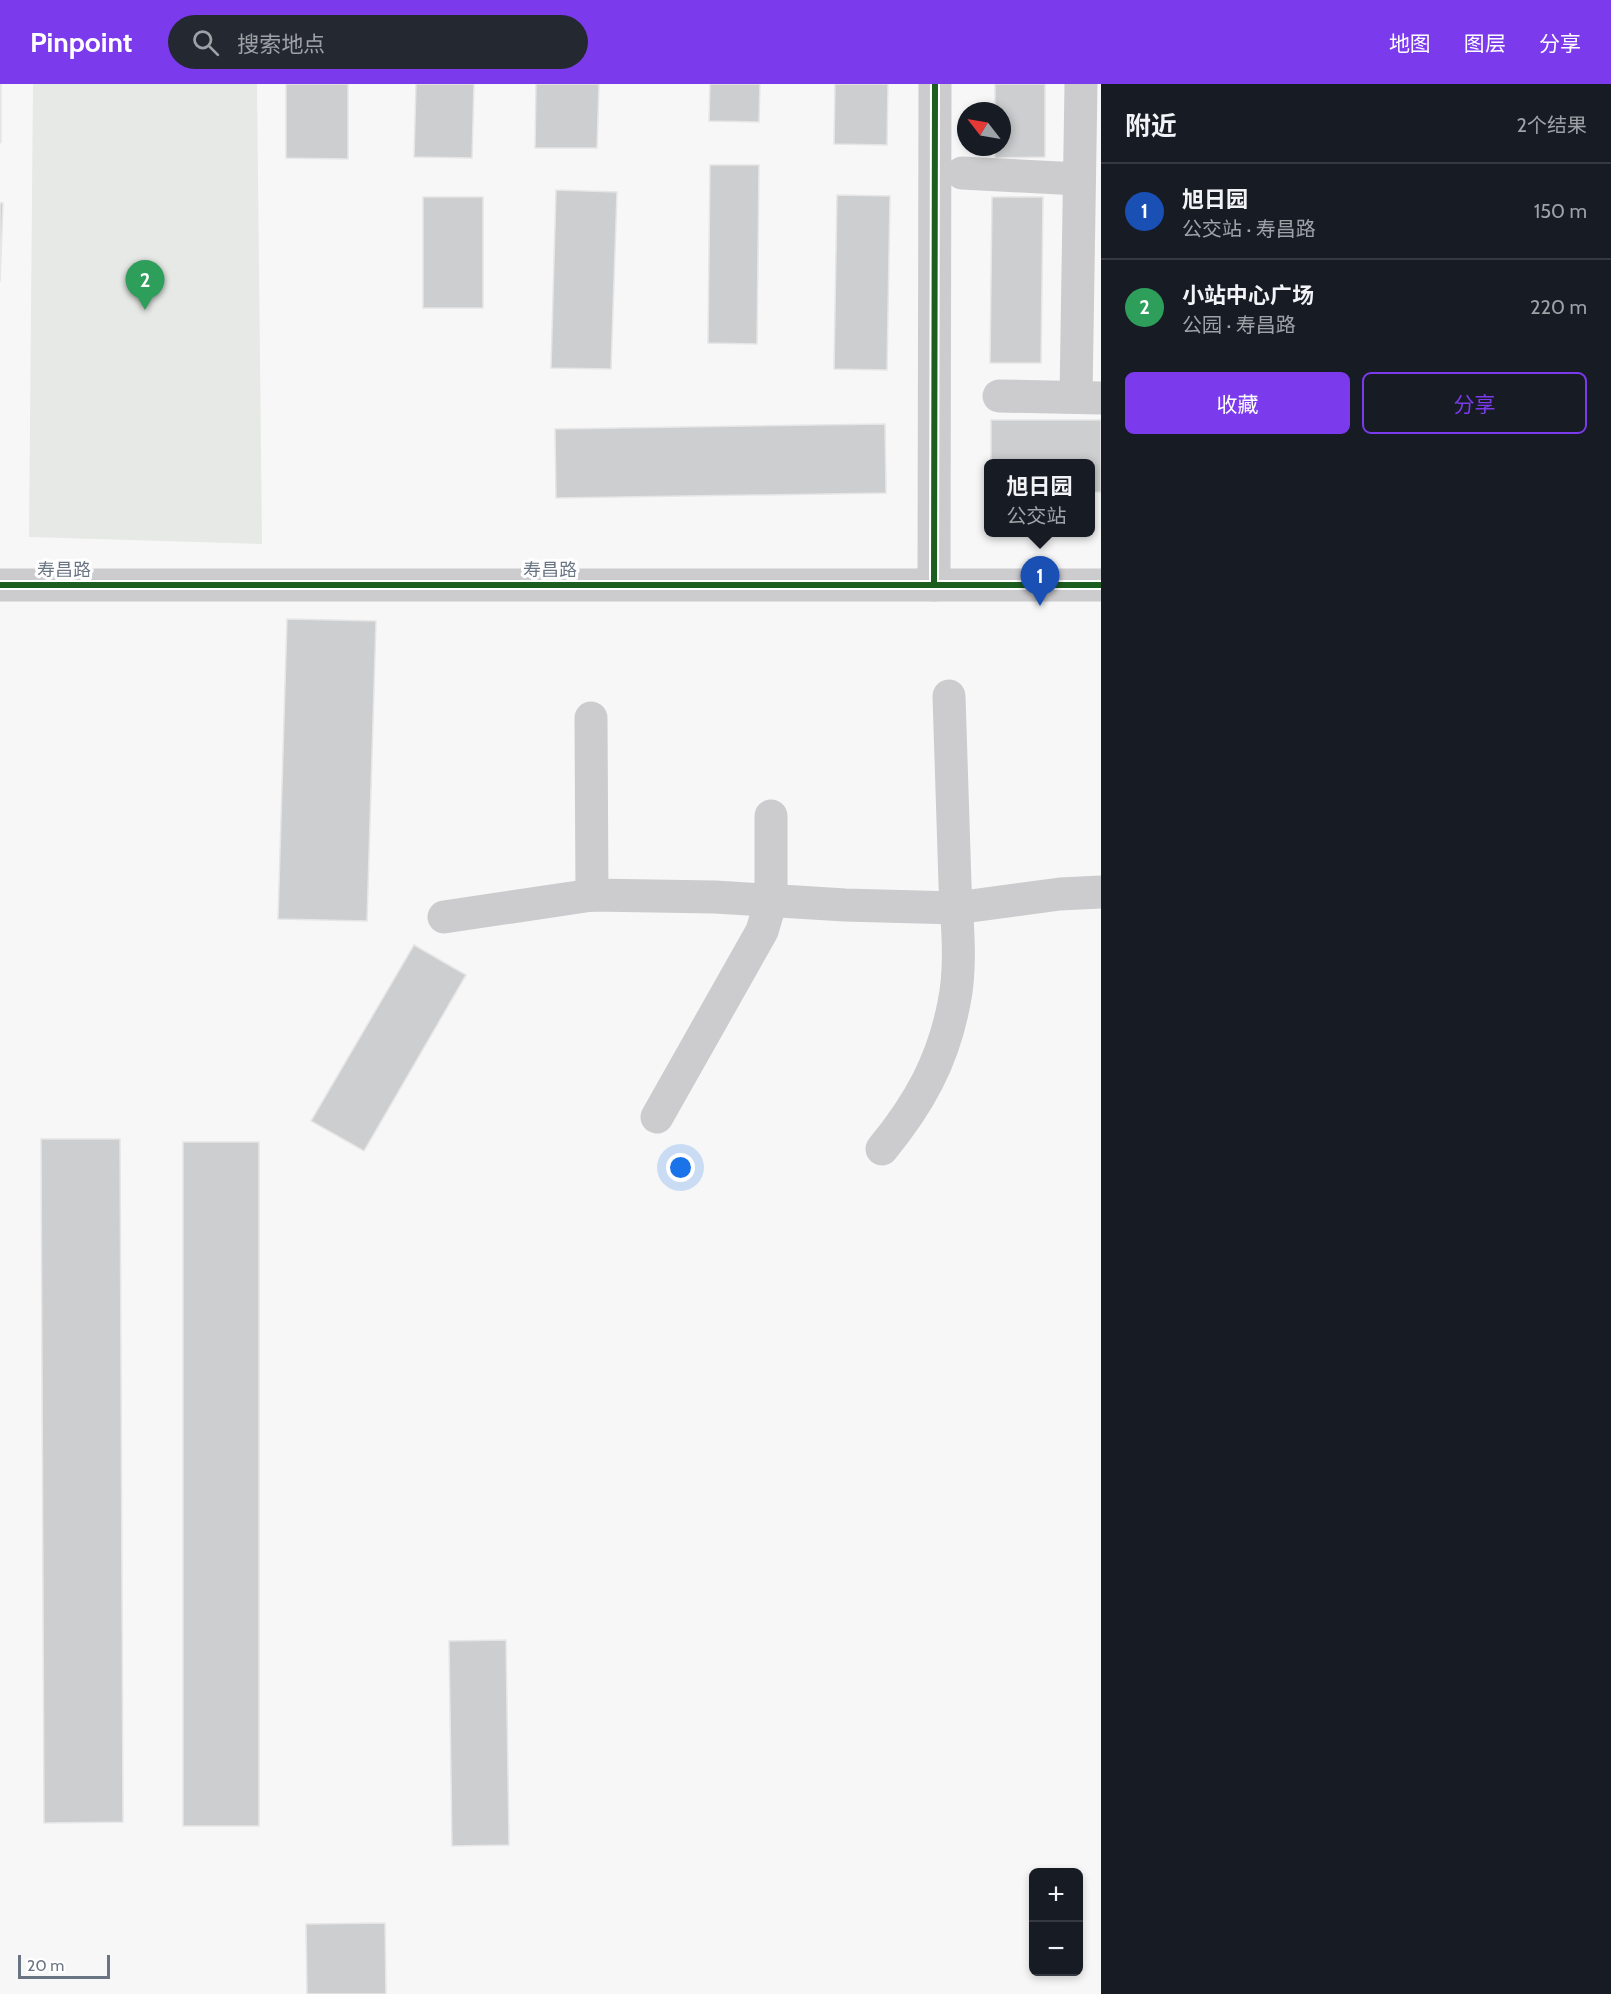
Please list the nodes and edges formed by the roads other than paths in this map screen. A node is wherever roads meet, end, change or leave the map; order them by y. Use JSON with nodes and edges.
{"nodes":[{"id":1,"x":935,"y":84,"type":"edge"},
{"id":2,"x":1081,"y":84,"type":"edge"},
{"id":3,"x":962,"y":173,"type":"dead end"},
{"id":4,"x":1079,"y":179,"type":"junction"},
{"id":5,"x":999,"y":396,"type":"dead end"},
{"id":6,"x":1088,"y":398,"type":"edge"},
{"id":7,"x":0,"y":566,"type":"edge"},
{"id":8,"x":1101,"y":566,"type":"edge"},
{"id":9,"x":934,"y":575,"type":"junction"},
{"id":10,"x":0,"y":585,"type":"edge"},
{"id":11,"x":1101,"y":585,"type":"edge"},
{"id":12,"x":949,"y":696,"type":"dead end"},
{"id":13,"x":591,"y":718,"type":"dead end"},
{"id":14,"x":771,"y":816,"type":"dead end"},
{"id":15,"x":1101,"y":892,"type":"edge"},
{"id":16,"x":592,"y":895,"type":"junction"},
{"id":17,"x":771,"y":901,"type":"junction"},
{"id":18,"x":956,"y":908,"type":"junction"},
{"id":19,"x":444,"y":917,"type":"dead end"},
{"id":20,"x":657,"y":1117,"type":"dead end"},
{"id":21,"x":882,"y":1149,"type":"dead end"}],
"edges":[{"from":1,"to":9,"type":"street"},
{"from":2,"to":4,"type":"street"},
{"from":3,"to":4,"type":"street"},
{"from":4,"to":6,"type":"street"},
{"from":5,"to":6,"type":"street"},
{"from":7,"to":9,"type":"street","name":"寿昌路"},
{"from":8,"to":9,"type":"street","name":"寿昌路"},
{"from":9,"to":10,"type":"street","name":"寿昌路"},
{"from":9,"to":11,"type":"street","name":"寿昌路"},
{"from":12,"to":18,"type":"street"},
{"from":13,"to":16,"type":"street"},
{"from":14,"to":17,"type":"street"},
{"from":15,"to":18,"type":"street"},
{"from":16,"to":17,"type":"street"},
{"from":16,"to":19,"type":"street"},
{"from":17,"to":18,"type":"street"},
{"from":17,"to":20,"type":"street"},
{"from":18,"to":21,"type":"street"}]}
